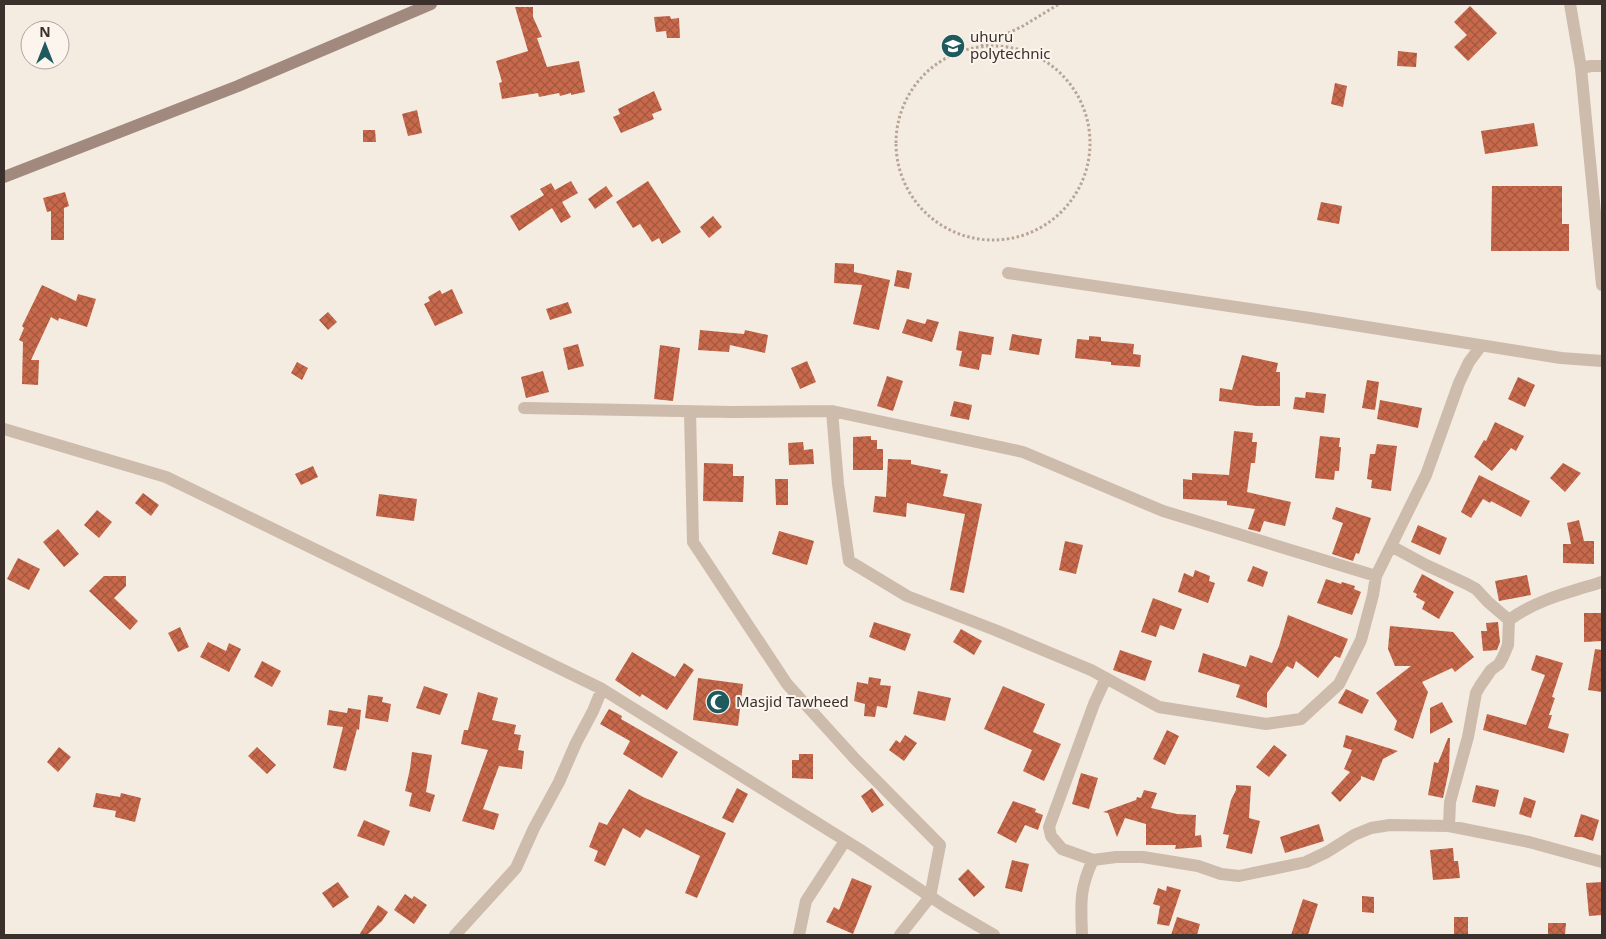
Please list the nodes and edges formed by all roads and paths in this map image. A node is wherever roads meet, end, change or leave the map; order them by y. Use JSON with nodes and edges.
{"nodes":[{"id":1,"x":431,"y":4,"type":"edge"},
{"id":2,"x":1059,"y":4,"type":"edge"},
{"id":3,"x":1570,"y":4,"type":"edge"},
{"id":4,"x":980,"y":46,"type":"junction"},
{"id":5,"x":1602,"y":66,"type":"edge"},
{"id":6,"x":1581,"y":68,"type":"junction"},
{"id":7,"x":4,"y":177,"type":"edge"},
{"id":8,"x":1008,"y":273,"type":"dead end"},
{"id":9,"x":1602,"y":284,"type":"edge"},
{"id":10,"x":1481,"y":346,"type":"junction"},
{"id":11,"x":1602,"y":361,"type":"edge"},
{"id":12,"x":524,"y":408,"type":"dead end"},
{"id":13,"x":832,"y":411,"type":"junction"},
{"id":14,"x":690,"y":412,"type":"junction"},
{"id":15,"x":4,"y":429,"type":"edge"},
{"id":16,"x":1391,"y":546,"type":"junction"},
{"id":17,"x":1376,"y":576,"type":"junction"},
{"id":18,"x":1602,"y":582,"type":"edge"},
{"id":19,"x":1509,"y":620,"type":"junction"},
{"id":20,"x":1106,"y":678,"type":"junction"},
{"id":21,"x":602,"y":689,"type":"junction"},
{"id":22,"x":1449,"y":826,"type":"junction"},
{"id":23,"x":845,"y":841,"type":"junction"},
{"id":24,"x":1093,"y":860,"type":"junction"},
{"id":25,"x":1602,"y":862,"type":"edge"},
{"id":26,"x":930,"y":896,"type":"junction"},
{"id":27,"x":455,"y":935,"type":"edge"},
{"id":28,"x":799,"y":935,"type":"edge"},
{"id":29,"x":900,"y":935,"type":"edge"},
{"id":30,"x":994,"y":935,"type":"edge"},
{"id":31,"x":1082,"y":935,"type":"edge"}],
"edges":[{"from":1,"to":7,"type":"street"},
{"from":2,"to":4,"type":"path"},
{"from":3,"to":6,"type":"street"},
{"from":4,"to":4,"type":"path"},
{"from":5,"to":6,"type":"street"},
{"from":6,"to":9,"type":"street"},
{"from":8,"to":10,"type":"street"},
{"from":10,"to":11,"type":"street"},
{"from":10,"to":16,"type":"street"},
{"from":12,"to":14,"type":"street"},
{"from":13,"to":14,"type":"street"},
{"from":13,"to":17,"type":"street"},
{"from":13,"to":20,"type":"street"},
{"from":14,"to":26,"type":"street"},
{"from":15,"to":21,"type":"street"},
{"from":16,"to":17,"type":"street"},
{"from":16,"to":19,"type":"street"},
{"from":17,"to":20,"type":"street"},
{"from":18,"to":19,"type":"street"},
{"from":19,"to":22,"type":"street"},
{"from":20,"to":24,"type":"street"},
{"from":21,"to":23,"type":"street"},
{"from":21,"to":27,"type":"street"},
{"from":22,"to":24,"type":"street"},
{"from":22,"to":25,"type":"street"},
{"from":23,"to":26,"type":"street"},
{"from":23,"to":28,"type":"street"},
{"from":24,"to":31,"type":"street"},
{"from":26,"to":29,"type":"street"},
{"from":26,"to":30,"type":"street"}]}
